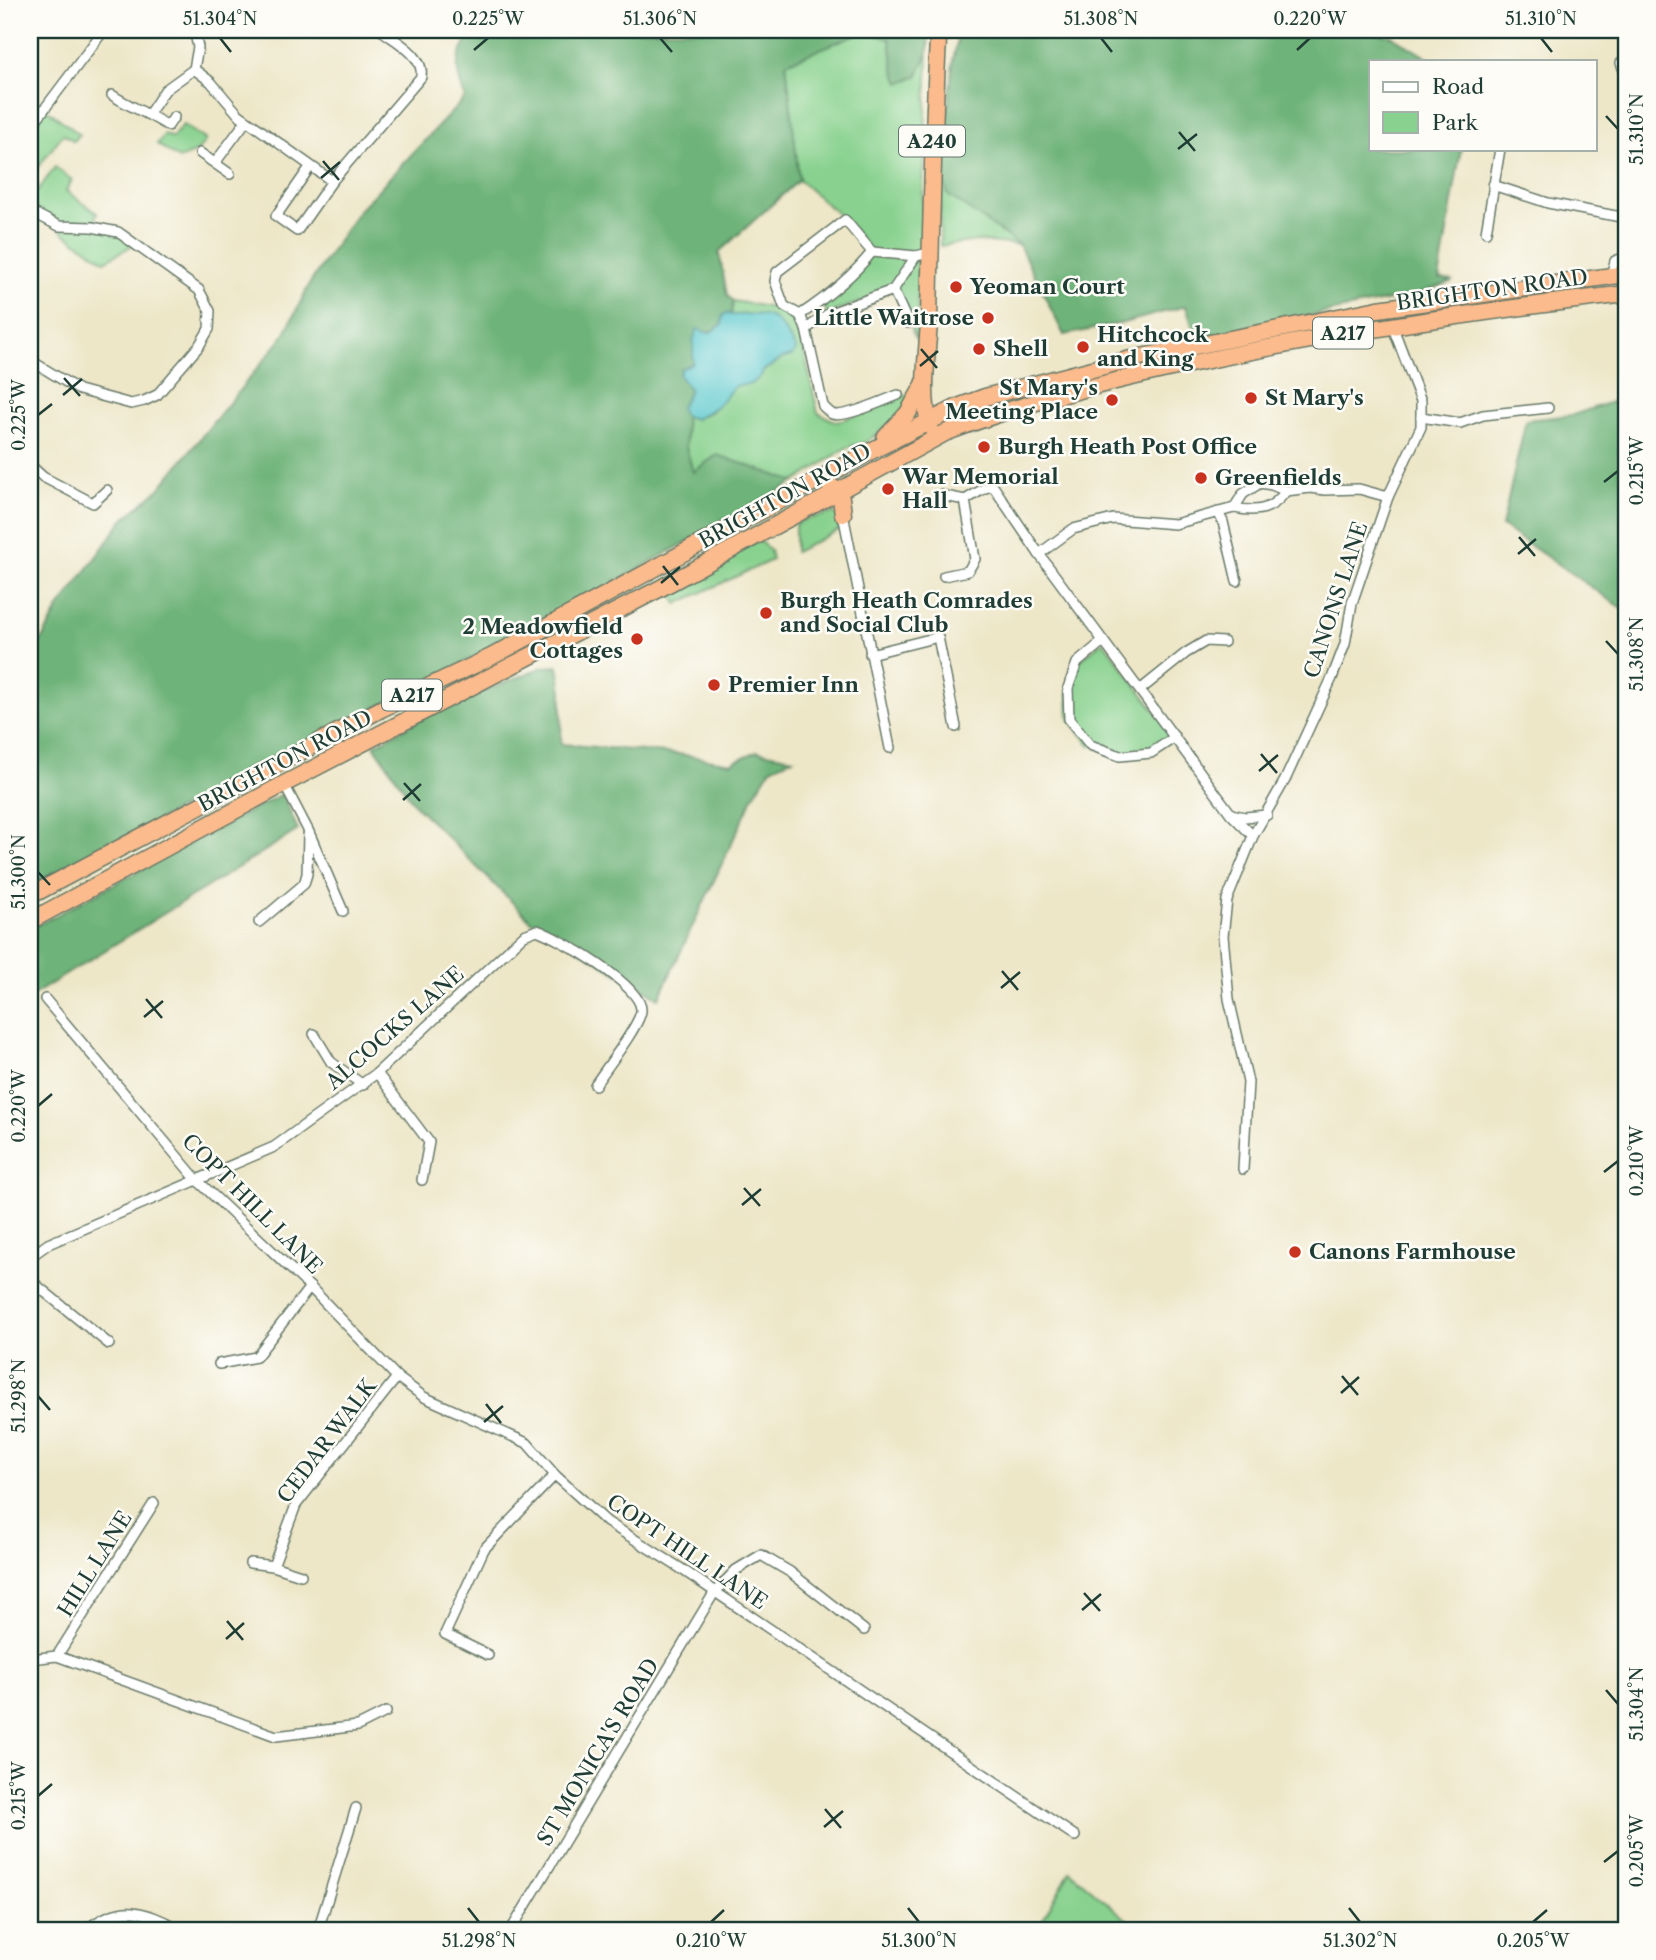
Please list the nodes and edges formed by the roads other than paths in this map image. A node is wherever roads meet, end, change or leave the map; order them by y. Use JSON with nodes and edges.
{"nodes":[{"id":1,"x":104,"y":30,"type":"edge"},
{"id":2,"x":194,"y":30,"type":"edge"},
{"id":3,"x":381,"y":30,"type":"edge"},
{"id":4,"x":941,"y":30,"type":"edge"},
{"id":5,"x":1621,"y":63,"type":"dead end"},
{"id":6,"x":194,"y":69,"type":"junction"},
{"id":7,"x":1626,"y":75,"type":"edge"},
{"id":8,"x":112,"y":95,"type":"dead end"},
{"id":9,"x":149,"y":114,"type":"junction"},
{"id":10,"x":174,"y":117,"type":"dead end"},
{"id":11,"x":246,"y":121,"type":"junction"},
{"id":12,"x":30,"y":128,"type":"edge"},
{"id":13,"x":1500,"y":150,"type":"edge"},
{"id":14,"x":200,"y":153,"type":"dead end"},
{"id":15,"x":215,"y":163,"type":"junction"},
{"id":16,"x":310,"y":167,"type":"junction"},
{"id":17,"x":230,"y":174,"type":"dead end"},
{"id":18,"x":332,"y":181,"type":"junction"},
{"id":19,"x":1493,"y":185,"type":"junction"},
{"id":20,"x":30,"y":211,"type":"edge"},
{"id":21,"x":1626,"y":218,"type":"edge"},
{"id":22,"x":1486,"y":232,"type":"dead end"},
{"id":23,"x":872,"y":252,"type":"junction"},
{"id":24,"x":923,"y":255,"type":"junction"},
{"id":25,"x":1626,"y":257,"type":"edge"},
{"id":26,"x":1619,"y":275,"type":"edge"},
{"id":27,"x":893,"y":290,"type":"junction"},
{"id":28,"x":1626,"y":294,"type":"edge"},
{"id":29,"x":821,"y":301,"type":"junction"},
{"id":30,"x":1389,"y":308,"type":"junction"},
{"id":31,"x":828,"y":314,"type":"junction"},
{"id":32,"x":800,"y":315,"type":"junction"},
{"id":33,"x":908,"y":323,"type":"dead end"},
{"id":34,"x":1392,"y":325,"type":"junction"},
{"id":35,"x":806,"y":329,"type":"junction"},
{"id":36,"x":30,"y":360,"type":"edge"},
{"id":37,"x":926,"y":381,"type":"junction"},
{"id":38,"x":898,"y":395,"type":"dead end"},
{"id":39,"x":958,"y":407,"type":"junction"},
{"id":40,"x":1548,"y":408,"type":"dead end"},
{"id":41,"x":1421,"y":417,"type":"junction"},
{"id":42,"x":928,"y":421,"type":"junction"},
{"id":43,"x":938,"y":436,"type":"junction"},
{"id":44,"x":875,"y":449,"type":"junction"},
{"id":45,"x":30,"y":465,"type":"edge"},
{"id":46,"x":818,"y":481,"type":"junction"},
{"id":47,"x":107,"y":490,"type":"dead end"},
{"id":48,"x":836,"y":491,"type":"junction"},
{"id":49,"x":1286,"y":491,"type":"junction"},
{"id":50,"x":940,"y":495,"type":"dead end"},
{"id":51,"x":1388,"y":497,"type":"junction"},
{"id":52,"x":965,"y":500,"type":"junction"},
{"id":53,"x":807,"y":508,"type":"junction"},
{"id":54,"x":1234,"y":508,"type":"junction"},
{"id":55,"x":1218,"y":512,"type":"junction"},
{"id":56,"x":843,"y":514,"type":"junction"},
{"id":57,"x":1039,"y":554,"type":"junction"},
{"id":58,"x":944,"y":576,"type":"dead end"},
{"id":59,"x":1237,"y":581,"type":"dead end"},
{"id":60,"x":1103,"y":641,"type":"junction"},
{"id":61,"x":1224,"y":642,"type":"dead end"},
{"id":62,"x":870,"y":654,"type":"junction"},
{"id":63,"x":1140,"y":690,"type":"junction"},
{"id":64,"x":956,"y":727,"type":"dead end"},
{"id":65,"x":1175,"y":737,"type":"junction"},
{"id":66,"x":890,"y":748,"type":"dead end"},
{"id":67,"x":284,"y":784,"type":"junction"},
{"id":68,"x":1231,"y":814,"type":"junction"},
{"id":69,"x":1267,"y":814,"type":"junction"},
{"id":70,"x":308,"y":830,"type":"junction"},
{"id":71,"x":1254,"y":836,"type":"junction"},
{"id":72,"x":30,"y":895,"type":"edge"},
{"id":73,"x":343,"y":911,"type":"dead end"},
{"id":74,"x":30,"y":921,"type":"edge"},
{"id":75,"x":259,"y":922,"type":"dead end"},
{"id":76,"x":45,"y":999,"type":"dead end"},
{"id":77,"x":314,"y":1034,"type":"dead end"},
{"id":78,"x":377,"y":1073,"type":"junction"},
{"id":79,"x":363,"y":1084,"type":"junction"},
{"id":80,"x":595,"y":1085,"type":"dead end"},
{"id":81,"x":1244,"y":1169,"type":"dead end"},
{"id":82,"x":197,"y":1180,"type":"junction"},
{"id":83,"x":422,"y":1180,"type":"dead end"},
{"id":84,"x":30,"y":1257,"type":"edge"},
{"id":85,"x":30,"y":1280,"type":"edge"},
{"id":86,"x":310,"y":1287,"type":"junction"},
{"id":87,"x":109,"y":1344,"type":"dead end"},
{"id":88,"x":219,"y":1364,"type":"dead end"},
{"id":89,"x":397,"y":1377,"type":"junction"},
{"id":90,"x":555,"y":1475,"type":"junction"},
{"id":91,"x":154,"y":1503,"type":"dead end"},
{"id":92,"x":250,"y":1563,"type":"dead end"},
{"id":93,"x":273,"y":1566,"type":"junction"},
{"id":94,"x":301,"y":1574,"type":"dead end"},
{"id":95,"x":714,"y":1592,"type":"junction"},
{"id":96,"x":864,"y":1630,"type":"dead end"},
{"id":97,"x":488,"y":1655,"type":"dead end"},
{"id":98,"x":57,"y":1656,"type":"junction"},
{"id":99,"x":30,"y":1659,"type":"edge"},
{"id":100,"x":386,"y":1712,"type":"dead end"},
{"id":101,"x":356,"y":1808,"type":"dead end"},
{"id":102,"x":1075,"y":1836,"type":"dead end"},
{"id":103,"x":86,"y":1930,"type":"edge"},
{"id":104,"x":182,"y":1930,"type":"edge"},
{"id":105,"x":318,"y":1930,"type":"edge"},
{"id":106,"x":511,"y":1930,"type":"edge"}],
"edges":[{"from":1,"to":12,"type":"street"},
{"from":2,"to":6,"type":"street"},
{"from":3,"to":18,"type":"street"},
{"from":4,"to":24,"type":"highway","number":"A240"},
{"from":5,"to":7,"type":"street"},
{"from":6,"to":9,"type":"street"},
{"from":6,"to":11,"type":"street"},
{"from":8,"to":9,"type":"street"},
{"from":9,"to":10,"type":"street"},
{"from":11,"to":15,"type":"street"},
{"from":11,"to":16,"type":"street"},
{"from":13,"to":19,"type":"street"},
{"from":14,"to":15,"type":"street"},
{"from":15,"to":17,"type":"street"},
{"from":16,"to":18,"type":"street"},
{"from":16,"to":18,"type":"street"},
{"from":19,"to":21,"type":"street"},
{"from":19,"to":22,"type":"street"},
{"from":20,"to":36,"type":"street"},
{"from":23,"to":24,"type":"street"},
{"from":23,"to":29,"type":"street"},
{"from":23,"to":32,"type":"street"},
{"from":24,"to":27,"type":"street"},
{"from":24,"to":37,"type":"highway","number":"A240"},
{"from":25,"to":26,"type":"street","name":"BRIGHTON ROAD"},
{"from":26,"to":30,"type":"highway","name":"BRIGHTON ROAD","number":"A217"},
{"from":27,"to":31,"type":"street"},
{"from":27,"to":33,"type":"street"},
{"from":28,"to":34,"type":"highway","name":"BRIGHTON ROAD","number":"A217"},
{"from":29,"to":31,"type":"street"},
{"from":29,"to":32,"type":"street"},
{"from":30,"to":34,"type":"highway"},
{"from":30,"to":39,"type":"highway","name":"BRIGHTON ROAD","number":"A217"},
{"from":31,"to":35,"type":"street"},
{"from":32,"to":35,"type":"street"},
{"from":34,"to":41,"type":"street","name":"CANONS LANE"},
{"from":34,"to":43,"type":"highway","name":"BRIGHTON ROAD","number":"A217"},
{"from":35,"to":38,"type":"street"},
{"from":37,"to":39,"type":"highway"},
{"from":37,"to":42,"type":"highway","number":"A240"},
{"from":37,"to":44,"type":"highway"},
{"from":39,"to":42,"type":"highway","name":"BRIGHTON ROAD","number":"A217"},
{"from":40,"to":41,"type":"street"},
{"from":41,"to":51,"type":"street","name":"CANONS LANE"},
{"from":42,"to":43,"type":"highway"},
{"from":42,"to":44,"type":"highway","name":"BRIGHTON ROAD","number":"A217"},
{"from":43,"to":48,"type":"highway","name":"BRIGHTON ROAD","number":"A217"},
{"from":44,"to":46,"type":"highway","name":"BRIGHTON ROAD","number":"A217"},
{"from":45,"to":47,"type":"street"},
{"from":46,"to":48,"type":"highway"},
{"from":46,"to":72,"type":"highway","name":"BRIGHTON ROAD","number":"A217"},
{"from":48,"to":53,"type":"highway","name":"BRIGHTON ROAD","number":"A217"},
{"from":48,"to":56,"type":"highway"},
{"from":49,"to":51,"type":"street"},
{"from":49,"to":54,"type":"street"},
{"from":49,"to":54,"type":"street"},
{"from":50,"to":52,"type":"street"},
{"from":51,"to":69,"type":"street","name":"CANONS LANE"},
{"from":52,"to":57,"type":"street"},
{"from":52,"to":58,"type":"street"},
{"from":53,"to":56,"type":"highway"},
{"from":53,"to":67,"type":"highway","name":"BRIGHTON ROAD","number":"A217"},
{"from":54,"to":55,"type":"street"},
{"from":55,"to":57,"type":"street"},
{"from":55,"to":59,"type":"street"},
{"from":56,"to":62,"type":"street"},
{"from":57,"to":60,"type":"street"},
{"from":60,"to":63,"type":"street"},
{"from":60,"to":65,"type":"street"},
{"from":61,"to":63,"type":"street"},
{"from":62,"to":64,"type":"street"},
{"from":62,"to":66,"type":"street"},
{"from":63,"to":65,"type":"street"},
{"from":65,"to":68,"type":"street"},
{"from":67,"to":70,"type":"street"},
{"from":67,"to":74,"type":"highway","name":"BRIGHTON ROAD","number":"A217"},
{"from":68,"to":69,"type":"street"},
{"from":68,"to":71,"type":"street"},
{"from":69,"to":71,"type":"street","name":"CANONS LANE"},
{"from":70,"to":73,"type":"street"},
{"from":70,"to":75,"type":"street"},
{"from":71,"to":81,"type":"street","name":"CANONS LANE"},
{"from":76,"to":82,"type":"street","name":"COPT HILL LANE"},
{"from":77,"to":79,"type":"street"},
{"from":78,"to":79,"type":"street","name":"ALCOCKS LANE"},
{"from":78,"to":80,"type":"street","name":"ALCOCKS LANE"},
{"from":78,"to":83,"type":"street"},
{"from":79,"to":82,"type":"street","name":"ALCOCKS LANE"},
{"from":82,"to":84,"type":"street","name":"ALCOCKS LANE"},
{"from":82,"to":86,"type":"street","name":"COPT HILL LANE"},
{"from":85,"to":87,"type":"street"},
{"from":86,"to":88,"type":"street"},
{"from":86,"to":89,"type":"street","name":"COPT HILL LANE"},
{"from":89,"to":90,"type":"street","name":"COPT HILL LANE"},
{"from":89,"to":93,"type":"street","name":"CEDAR WALK"},
{"from":90,"to":95,"type":"street","name":"COPT HILL LANE"},
{"from":90,"to":97,"type":"street"},
{"from":91,"to":98,"type":"street","name":"HILL LANE"},
{"from":92,"to":93,"type":"street"},
{"from":93,"to":94,"type":"street"},
{"from":95,"to":96,"type":"street","name":"ST MONICA'S ROAD"},
{"from":95,"to":102,"type":"street","name":"COPT HILL LANE"},
{"from":95,"to":106,"type":"street","name":"ST MONICA'S ROAD"},
{"from":98,"to":99,"type":"street"},
{"from":98,"to":100,"type":"street"},
{"from":101,"to":105,"type":"street"},
{"from":103,"to":104,"type":"street"}]}
